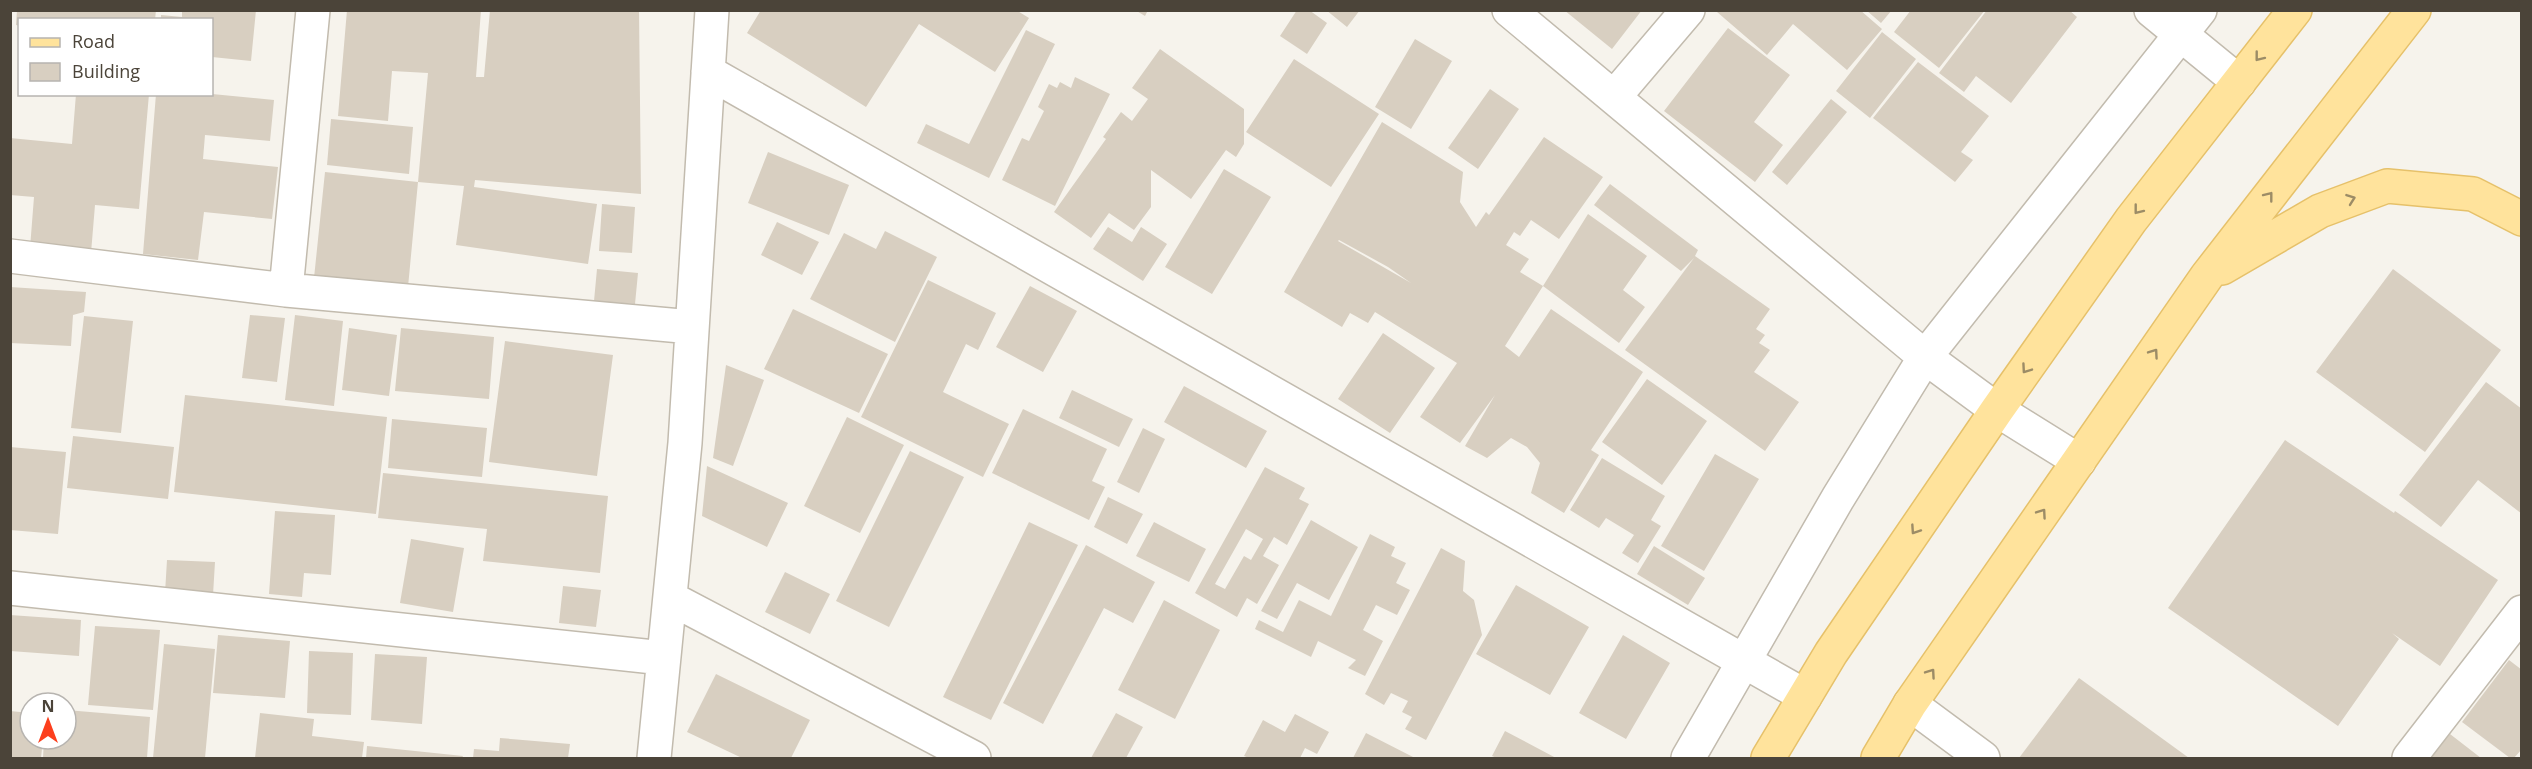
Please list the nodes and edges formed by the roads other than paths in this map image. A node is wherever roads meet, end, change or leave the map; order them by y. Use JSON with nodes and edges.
{"nodes":[{"id":1,"x":313,"y":10,"type":"edge"},
{"id":2,"x":712,"y":10,"type":"edge"},
{"id":3,"x":1509,"y":10,"type":"edge"},
{"id":4,"x":1688,"y":10,"type":"edge"},
{"id":5,"x":2151,"y":10,"type":"edge"},
{"id":6,"x":2200,"y":10,"type":"edge"},
{"id":7,"x":2295,"y":10,"type":"edge"},
{"id":8,"x":2414,"y":10,"type":"edge"},
{"id":9,"x":2180,"y":36,"type":"junction"},
{"id":10,"x":708,"y":72,"type":"junction"},
{"id":11,"x":2239,"y":82,"type":"junction"},
{"id":12,"x":1614,"y":97,"type":"junction"},
{"id":13,"x":2522,"y":219,"type":"edge"},
{"id":14,"x":10,"y":256,"type":"edge"},
{"id":15,"x":2207,"y":276,"type":"junction"},
{"id":16,"x":286,"y":290,"type":"junction"},
{"id":17,"x":692,"y":327,"type":"junction"},
{"id":18,"x":1924,"y":357,"type":"junction"},
{"id":19,"x":1997,"y":410,"type":"junction"},
{"id":20,"x":2079,"y":461,"type":"junction"},
{"id":21,"x":10,"y":588,"type":"edge"},
{"id":22,"x":670,"y":598,"type":"junction"},
{"id":23,"x":2522,"y":612,"type":"edge"},
{"id":24,"x":663,"y":658,"type":"junction"},
{"id":25,"x":1746,"y":660,"type":"junction"},
{"id":26,"x":1805,"y":696,"type":"junction"},
{"id":27,"x":1910,"y":704,"type":"junction"},
{"id":28,"x":654,"y":759,"type":"edge"},
{"id":29,"x":974,"y":759,"type":"edge"},
{"id":30,"x":1688,"y":759,"type":"edge"},
{"id":31,"x":1768,"y":759,"type":"edge"},
{"id":32,"x":1878,"y":759,"type":"edge"},
{"id":33,"x":1983,"y":759,"type":"edge"},
{"id":34,"x":2409,"y":759,"type":"edge"}],
"edges":[{"from":1,"to":16,"type":"street"},
{"from":2,"to":10,"type":"street"},
{"from":3,"to":12,"type":"street"},
{"from":4,"to":12,"type":"street"},
{"from":5,"to":9,"type":"street"},
{"from":6,"to":9,"type":"street"},
{"from":7,"to":11,"type":"main road","one_way":true},
{"from":15,"to":8,"type":"main road","one_way":true},
{"from":9,"to":11,"type":"street"},
{"from":9,"to":18,"type":"street"},
{"from":10,"to":17,"type":"street"},
{"from":10,"to":25,"type":"street"},
{"from":11,"to":19,"type":"main road","one_way":true},
{"from":12,"to":18,"type":"street"},
{"from":15,"to":13,"type":"main road","one_way":true},
{"from":14,"to":16,"type":"street"},
{"from":20,"to":15,"type":"main road","one_way":true},
{"from":16,"to":17,"type":"street"},
{"from":17,"to":22,"type":"street"},
{"from":18,"to":19,"type":"street"},
{"from":18,"to":25,"type":"street"},
{"from":19,"to":20,"type":"street"},
{"from":19,"to":26,"type":"main road","one_way":true},
{"from":27,"to":20,"type":"main road","one_way":true},
{"from":21,"to":24,"type":"street"},
{"from":22,"to":24,"type":"street"},
{"from":22,"to":29,"type":"street"},
{"from":23,"to":34,"type":"street"},
{"from":24,"to":28,"type":"street"},
{"from":25,"to":26,"type":"street"},
{"from":25,"to":30,"type":"street"},
{"from":26,"to":31,"type":"main road"},
{"from":27,"to":32,"type":"main road"},
{"from":27,"to":33,"type":"street"}]}
